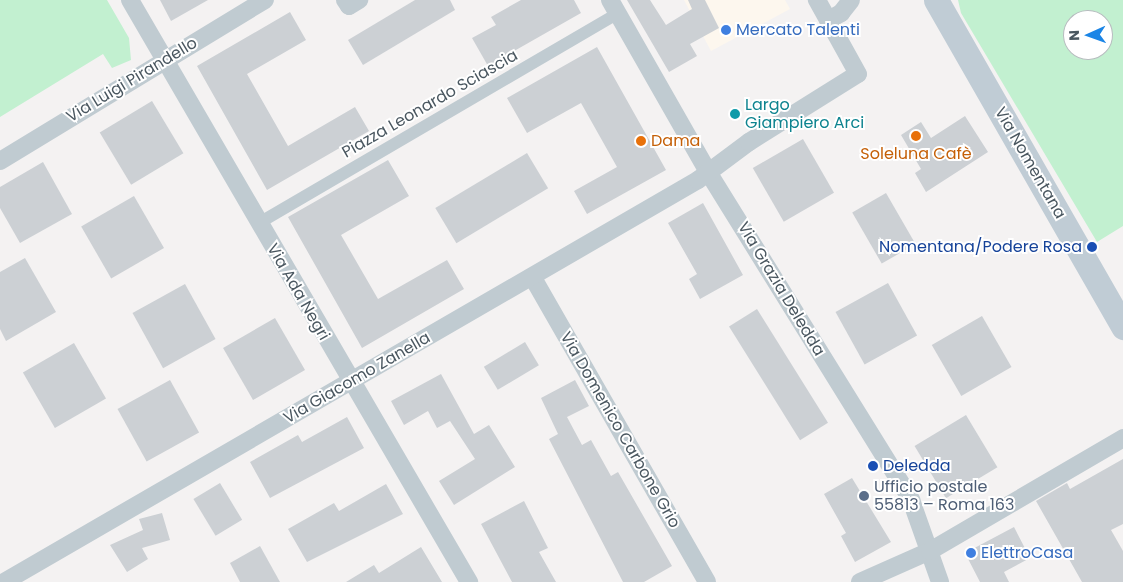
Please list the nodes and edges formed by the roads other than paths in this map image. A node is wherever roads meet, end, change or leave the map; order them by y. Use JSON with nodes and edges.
{"nodes":[{"id":1,"x":130,"y":0,"type":"edge"},
{"id":2,"x":265,"y":0,"type":"edge"},
{"id":3,"x":345,"y":0,"type":"edge"},
{"id":4,"x":359,"y":0,"type":"edge"},
{"id":5,"x":817,"y":0,"type":"edge"},
{"id":6,"x":851,"y":0,"type":"edge"},
{"id":7,"x":936,"y":0,"type":"edge"},
{"id":8,"x":614,"y":6,"type":"edge"},
{"id":9,"x":828,"y":20,"type":"junction"},
{"id":10,"x":164,"y":60,"type":"junction"},
{"id":11,"x":0,"y":161,"type":"edge"},
{"id":12,"x":708,"y":172,"type":"junction"},
{"id":13,"x":259,"y":223,"type":"junction"},
{"id":14,"x":533,"y":278,"type":"junction"},
{"id":15,"x":1121,"y":319,"type":"edge"},
{"id":16,"x":350,"y":381,"type":"junction"},
{"id":17,"x":1123,"y":438,"type":"edge"},
{"id":18,"x":930,"y":551,"type":"junction"},
{"id":19,"x":4,"y":582,"type":"edge"},
{"id":20,"x":469,"y":582,"type":"edge"},
{"id":21,"x":707,"y":582,"type":"edge"},
{"id":22,"x":860,"y":582,"type":"edge"},
{"id":23,"x":940,"y":582,"type":"edge"}],
"edges":[{"from":1,"to":10,"type":"street","name":"Via Ada Negri"},
{"from":2,"to":10,"type":"street","name":"Via Luigi Pirandello"},
{"from":3,"to":4,"type":"street"},
{"from":5,"to":9,"type":"street"},
{"from":6,"to":9,"type":"street"},
{"from":7,"to":15,"type":"main road","name":"Via Nomentana"},
{"from":8,"to":12,"type":"street","name":"Via Grazia Deledda"},
{"from":8,"to":13,"type":"street","name":"Piazza Leonardo Sciascia"},
{"from":9,"to":12,"type":"street"},
{"from":10,"to":11,"type":"street","name":"Via Luigi Pirandello"},
{"from":10,"to":13,"type":"street","name":"Via Ada Negri"},
{"from":12,"to":14,"type":"street","name":"Via Giacomo Zanella"},
{"from":12,"to":18,"type":"street","name":"Via Grazia Deledda"},
{"from":13,"to":16,"type":"street","name":"Via Ada Negri"},
{"from":14,"to":16,"type":"street","name":"Via Giacomo Zanella"},
{"from":14,"to":21,"type":"street","name":"Via Domenico Carbone Grio"},
{"from":16,"to":19,"type":"street","name":"Via Giacomo Zanella"},
{"from":16,"to":20,"type":"street","name":"Via Ada Negri"},
{"from":17,"to":18,"type":"street"},
{"from":18,"to":22,"type":"street"},
{"from":18,"to":23,"type":"street","name":"Via Grazia Deledda"}]}
